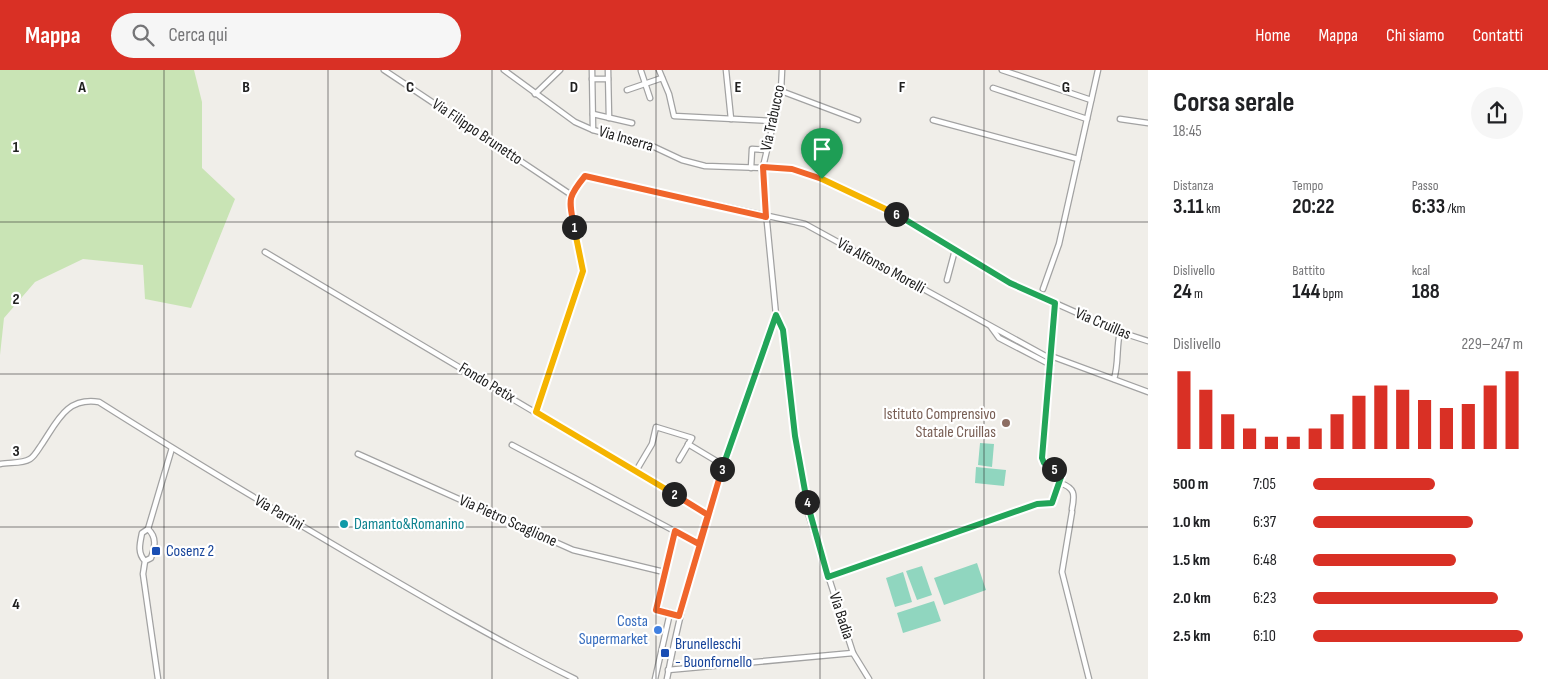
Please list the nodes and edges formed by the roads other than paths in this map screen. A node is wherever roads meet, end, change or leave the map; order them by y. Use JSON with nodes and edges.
{"nodes":[{"id":1,"x":384,"y":70,"type":"edge"},
{"id":2,"x":504,"y":70,"type":"edge"},
{"id":3,"x":560,"y":70,"type":"edge"},
{"id":4,"x":592,"y":70,"type":"edge"},
{"id":5,"x":608,"y":70,"type":"edge"},
{"id":6,"x":658,"y":70,"type":"edge"},
{"id":7,"x":726,"y":70,"type":"edge"},
{"id":8,"x":782,"y":70,"type":"edge"},
{"id":9,"x":1002,"y":70,"type":"edge"},
{"id":10,"x":1098,"y":70,"type":"edge"},
{"id":11,"x":641,"y":71,"type":"edge"},
{"id":12,"x":662,"y":78,"type":"junction"},
{"id":13,"x":592,"y":79,"type":"junction"},
{"id":14,"x":608,"y":79,"type":"junction"},
{"id":15,"x":646,"y":84,"type":"junction"},
{"id":16,"x":994,"y":88,"type":"dead end"},
{"id":17,"x":627,"y":90,"type":"dead end"},
{"id":18,"x":781,"y":91,"type":"junction"},
{"id":19,"x":536,"y":94,"type":"junction"},
{"id":20,"x":650,"y":98,"type":"dead end"},
{"id":21,"x":1091,"y":100,"type":"junction"},
{"id":22,"x":593,"y":114,"type":"junction"},
{"id":23,"x":609,"y":118,"type":"junction"},
{"id":24,"x":730,"y":119,"type":"junction"},
{"id":25,"x":1087,"y":119,"type":"junction"},
{"id":26,"x":1120,"y":119,"type":"dead end"},
{"id":27,"x":858,"y":120,"type":"dead end"},
{"id":28,"x":933,"y":120,"type":"dead end"},
{"id":29,"x":773,"y":121,"type":"junction"},
{"id":30,"x":632,"y":123,"type":"dead end"},
{"id":31,"x":1148,"y":123,"type":"edge"},
{"id":32,"x":593,"y":130,"type":"junction"},
{"id":33,"x":766,"y":150,"type":"junction"},
{"id":34,"x":1078,"y":159,"type":"junction"},
{"id":35,"x":763,"y":167,"type":"junction"},
{"id":36,"x":751,"y":168,"type":"junction"},
{"id":37,"x":570,"y":194,"type":"junction"},
{"id":38,"x":766,"y":217,"type":"junction"},
{"id":39,"x":955,"y":250,"type":"junction"},
{"id":40,"x":265,"y":252,"type":"dead end"},
{"id":41,"x":947,"y":280,"type":"dead end"},
{"id":42,"x":1043,"y":289,"type":"dead end"},
{"id":43,"x":1055,"y":303,"type":"junction"},
{"id":44,"x":776,"y":315,"type":"junction"},
{"id":45,"x":1120,"y":332,"type":"junction"},
{"id":46,"x":1148,"y":341,"type":"edge"},
{"id":47,"x":1051,"y":360,"type":"junction"},
{"id":48,"x":1114,"y":379,"type":"junction"},
{"id":49,"x":1148,"y":392,"type":"edge"},
{"id":50,"x":536,"y":412,"type":"junction"},
{"id":51,"x":688,"y":444,"type":"junction"},
{"id":52,"x":512,"y":445,"type":"dead end"},
{"id":53,"x":172,"y":448,"type":"junction"},
{"id":54,"x":358,"y":454,"type":"dead end"},
{"id":55,"x":679,"y":460,"type":"dead end"},
{"id":56,"x":0,"y":464,"type":"edge"},
{"id":57,"x":723,"y":465,"type":"junction"},
{"id":58,"x":636,"y":471,"type":"junction"},
{"id":59,"x":1060,"y":482,"type":"junction"},
{"id":60,"x":708,"y":515,"type":"junction"},
{"id":61,"x":148,"y":529,"type":"junction"},
{"id":62,"x":675,"y":531,"type":"junction"},
{"id":63,"x":699,"y":544,"type":"junction"},
{"id":64,"x":145,"y":561,"type":"junction"},
{"id":65,"x":664,"y":572,"type":"junction"},
{"id":66,"x":828,"y":577,"type":"junction"},
{"id":67,"x":670,"y":613,"type":"junction"},
{"id":68,"x":679,"y":616,"type":"junction"},
{"id":69,"x":853,"y":653,"type":"junction"},
{"id":70,"x":668,"y":670,"type":"junction"},
{"id":71,"x":158,"y":679,"type":"edge"},
{"id":72,"x":575,"y":679,"type":"edge"},
{"id":73,"x":655,"y":679,"type":"edge"},
{"id":74,"x":667,"y":679,"type":"edge"},
{"id":75,"x":869,"y":679,"type":"edge"},
{"id":76,"x":1089,"y":679,"type":"edge"}],
"edges":[{"from":1,"to":37,"type":"street","name":"Via Filippo Brunetto"},
{"from":2,"to":19,"type":"street","name":"Via Inserra"},
{"from":3,"to":19,"type":"street"},
{"from":4,"to":13,"type":"street"},
{"from":5,"to":14,"type":"street"},
{"from":6,"to":12,"type":"street"},
{"from":7,"to":24,"type":"street"},
{"from":8,"to":18,"type":"street","name":"Via Trabucco"},
{"from":9,"to":21,"type":"street"},
{"from":10,"to":21,"type":"street"},
{"from":11,"to":15,"type":"street"},
{"from":12,"to":15,"type":"street"},
{"from":12,"to":24,"type":"street"},
{"from":13,"to":14,"type":"street"},
{"from":13,"to":22,"type":"street"},
{"from":14,"to":23,"type":"street"},
{"from":15,"to":17,"type":"street"},
{"from":15,"to":20,"type":"street"},
{"from":16,"to":25,"type":"street"},
{"from":18,"to":27,"type":"street"},
{"from":18,"to":29,"type":"street","name":"Via Trabucco"},
{"from":19,"to":32,"type":"street","name":"Via Inserra"},
{"from":21,"to":25,"type":"street"},
{"from":22,"to":23,"type":"street"},
{"from":22,"to":32,"type":"street"},
{"from":23,"to":30,"type":"street"},
{"from":24,"to":29,"type":"street"},
{"from":25,"to":34,"type":"street"},
{"from":26,"to":31,"type":"street"},
{"from":28,"to":34,"type":"street"},
{"from":29,"to":33,"type":"street","name":"Via Trabucco"},
{"from":32,"to":36,"type":"street","name":"Via Inserra"},
{"from":33,"to":35,"type":"street","name":"Via Trabucco"},
{"from":33,"to":36,"type":"street"},
{"from":34,"to":42,"type":"street"},
{"from":35,"to":36,"type":"street","name":"Via Inserra"},
{"from":35,"to":38,"type":"street","name":"Via Trabucco"},
{"from":35,"to":39,"type":"street","name":"Via Cruillas"},
{"from":37,"to":38,"type":"street","name":"Via Alfonso Morelli"},
{"from":37,"to":50,"type":"street"},
{"from":38,"to":44,"type":"street","name":"Via Trabucco"},
{"from":38,"to":47,"type":"street","name":"Via Alfonso Morelli"},
{"from":39,"to":41,"type":"street"},
{"from":39,"to":43,"type":"street","name":"Via Cruillas"},
{"from":40,"to":50,"type":"street","name":"Fondo Petix"},
{"from":43,"to":45,"type":"street","name":"Via Cruillas"},
{"from":43,"to":47,"type":"street"},
{"from":44,"to":57,"type":"street"},
{"from":44,"to":66,"type":"street","name":"Via Badia"},
{"from":45,"to":46,"type":"street","name":"Via Cruillas"},
{"from":45,"to":48,"type":"street"},
{"from":47,"to":48,"type":"street","name":"Via Alfonso Morelli"},
{"from":47,"to":59,"type":"street"},
{"from":48,"to":49,"type":"street","name":"Via Alfonso Morelli"},
{"from":50,"to":58,"type":"street","name":"Fondo Petix"},
{"from":51,"to":55,"type":"street"},
{"from":51,"to":57,"type":"street"},
{"from":51,"to":58,"type":"street"},
{"from":52,"to":62,"type":"street"},
{"from":53,"to":56,"type":"street","name":"Via Parrini"},
{"from":53,"to":61,"type":"street"},
{"from":53,"to":72,"type":"street","name":"Via Parrini"},
{"from":54,"to":65,"type":"street","name":"Via Pietro Scaglione"},
{"from":57,"to":60,"type":"street"},
{"from":58,"to":60,"type":"street","name":"Fondo Petix"},
{"from":59,"to":66,"type":"street"},
{"from":59,"to":76,"type":"street"},
{"from":60,"to":63,"type":"street"},
{"from":61,"to":64,"type":"street"},
{"from":61,"to":64,"type":"street"},
{"from":62,"to":63,"type":"street"},
{"from":62,"to":65,"type":"street"},
{"from":63,"to":68,"type":"street"},
{"from":64,"to":71,"type":"street"},
{"from":65,"to":67,"type":"street"},
{"from":66,"to":69,"type":"street","name":"Via Badia"},
{"from":67,"to":68,"type":"street"},
{"from":67,"to":73,"type":"street"},
{"from":68,"to":70,"type":"street"},
{"from":69,"to":70,"type":"street"},
{"from":69,"to":75,"type":"street","name":"Via Badia"},
{"from":70,"to":74,"type":"street"}]}
